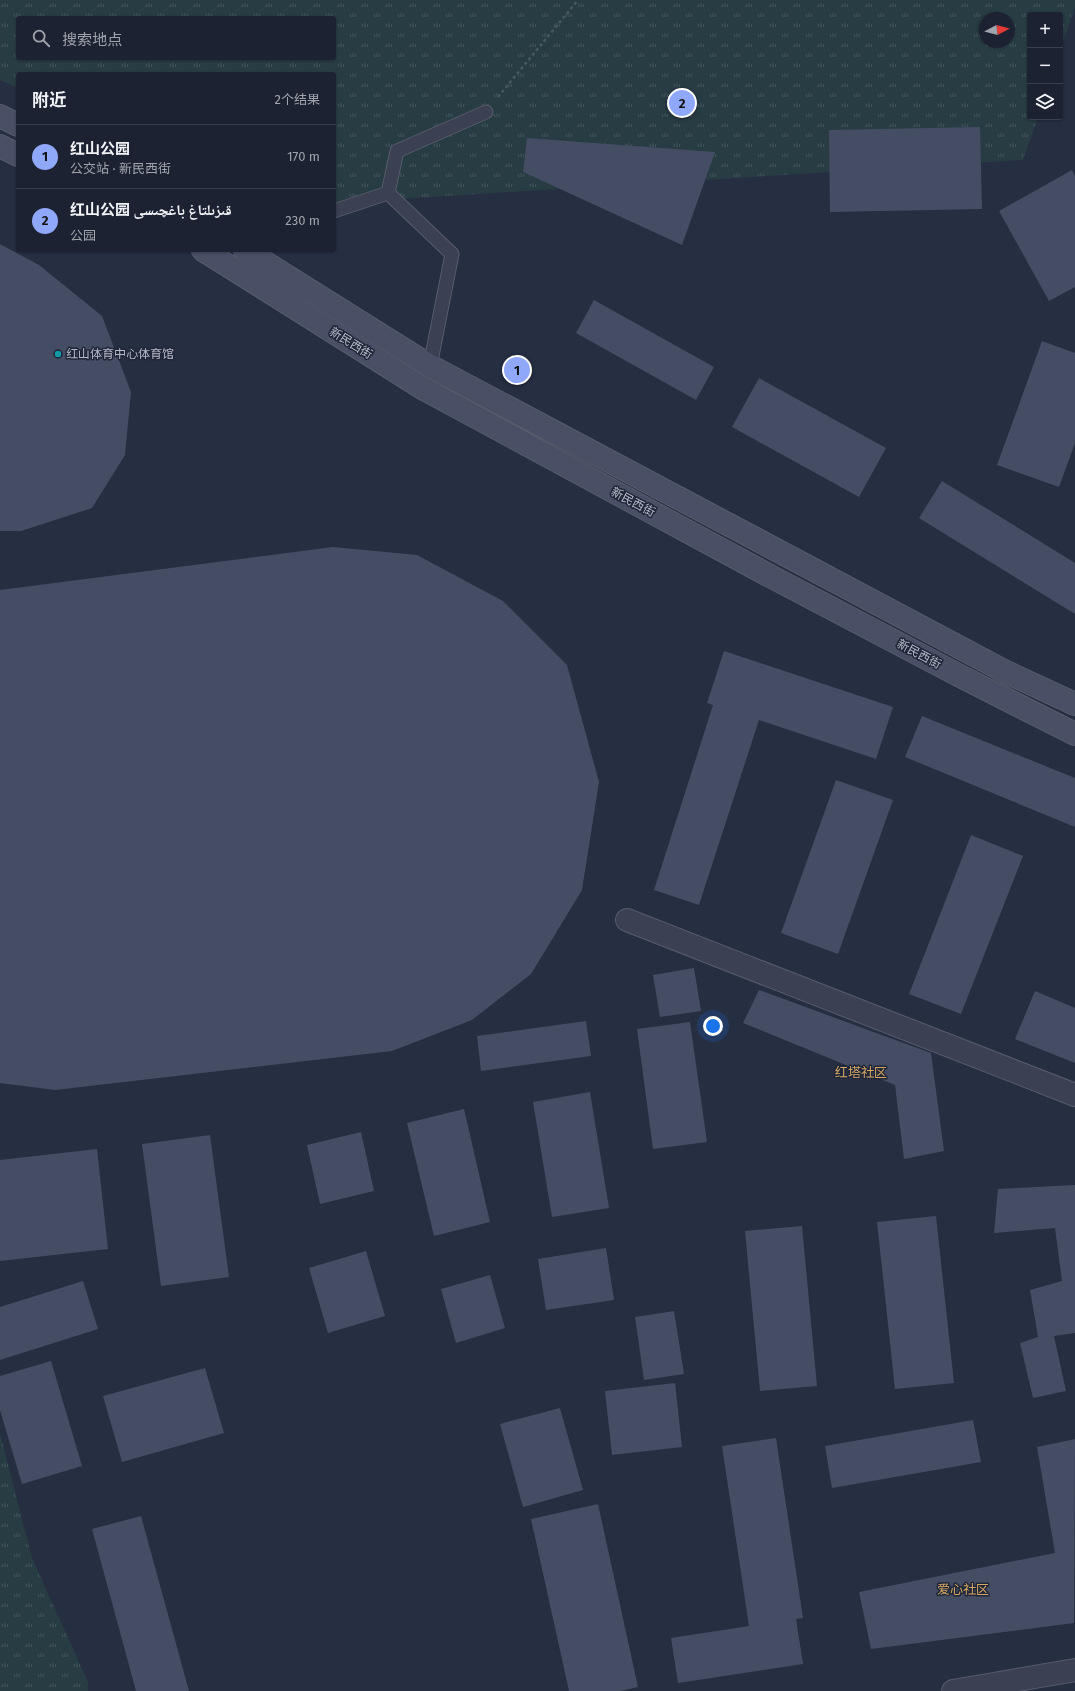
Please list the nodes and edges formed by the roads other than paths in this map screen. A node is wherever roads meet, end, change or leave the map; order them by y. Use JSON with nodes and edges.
{"nodes":[{"id":1,"x":486,"y":112,"type":"road end"},
{"id":2,"x":0,"y":116,"type":"edge"},
{"id":3,"x":16,"y":124,"type":"edge"},
{"id":4,"x":0,"y":146,"type":"edge"},
{"id":5,"x":16,"y":154,"type":"edge"},
{"id":6,"x":388,"y":193,"type":"junction"},
{"id":7,"x":336,"y":210,"type":"edge"},
{"id":8,"x":206,"y":252,"type":"edge"},
{"id":9,"x":248,"y":252,"type":"edge"},
{"id":10,"x":430,"y":366,"type":"junction"},
{"id":11,"x":1075,"y":704,"type":"edge"},
{"id":12,"x":1075,"y":734,"type":"edge"},
{"id":13,"x":627,"y":920,"type":"dead end"},
{"id":14,"x":1075,"y":1095,"type":"edge"},
{"id":15,"x":1075,"y":1670,"type":"edge"},
{"id":16,"x":953,"y":1691,"type":"edge"}],
"edges":[{"from":1,"to":6,"type":"lane"},
{"from":2,"to":3,"type":"main road"},
{"from":4,"to":5,"type":"main road"},
{"from":6,"to":7,"type":"lane"},
{"from":6,"to":10,"type":"lane"},
{"from":8,"to":12,"type":"main road","name":"新民西街"},
{"from":9,"to":10,"type":"main road","name":"新民西街"},
{"from":10,"to":11,"type":"main road","name":"新民西街"},
{"from":13,"to":14,"type":"street"},
{"from":15,"to":16,"type":"street"}]}
